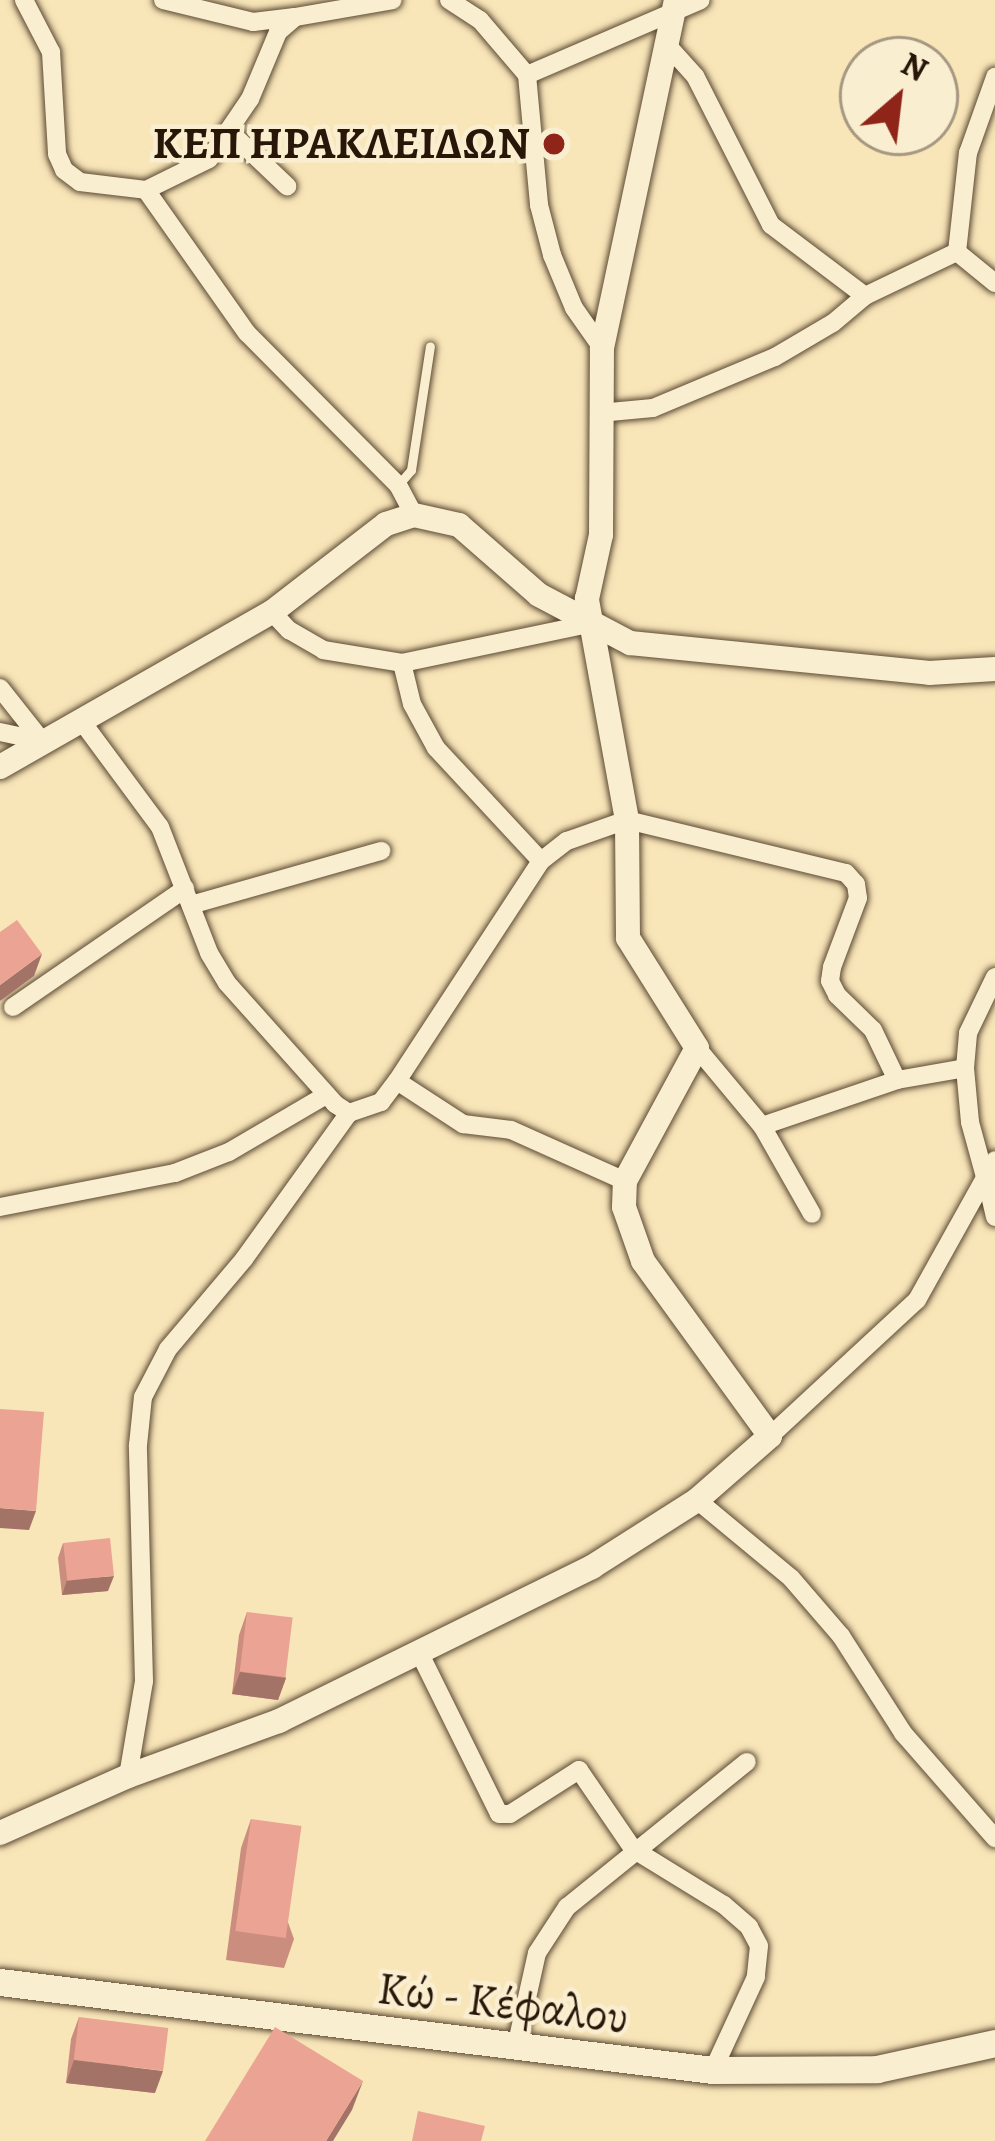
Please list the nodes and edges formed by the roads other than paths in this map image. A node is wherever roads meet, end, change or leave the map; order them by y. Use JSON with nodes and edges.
{"nodes":[{"id":1,"x":24,"y":0,"type":"edge"},
{"id":2,"x":163,"y":0,"type":"edge"},
{"id":3,"x":393,"y":0,"type":"edge"},
{"id":4,"x":449,"y":0,"type":"edge"},
{"id":5,"x":701,"y":0,"type":"edge"},
{"id":6,"x":676,"y":6,"type":"edge"},
{"id":7,"x":295,"y":17,"type":"junction"},
{"id":8,"x":670,"y":48,"type":"junction"},
{"id":9,"x":527,"y":75,"type":"junction"},
{"id":10,"x":995,"y":77,"type":"edge"},
{"id":11,"x":230,"y":132,"type":"junction"},
{"id":12,"x":287,"y":186,"type":"dead end"},
{"id":13,"x":146,"y":190,"type":"junction"},
{"id":14,"x":957,"y":252,"type":"junction"},
{"id":15,"x":995,"y":284,"type":"edge"},
{"id":16,"x":866,"y":296,"type":"junction"},
{"id":17,"x":430,"y":346,"type":"dead end"},
{"id":18,"x":602,"y":348,"type":"junction"},
{"id":19,"x":599,"y":413,"type":"junction"},
{"id":20,"x":398,"y":485,"type":"junction"},
{"id":21,"x":414,"y":515,"type":"junction"},
{"id":22,"x":272,"y":612,"type":"junction"},
{"id":23,"x":588,"y":624,"type":"junction"},
{"id":24,"x":402,"y":662,"type":"junction"},
{"id":25,"x":995,"y":669,"type":"edge"},
{"id":26,"x":0,"y":688,"type":"edge"},
{"id":27,"x":80,"y":718,"type":"junction"},
{"id":28,"x":0,"y":732,"type":"edge"},
{"id":29,"x":42,"y":741,"type":"junction"},
{"id":30,"x":0,"y":767,"type":"edge"},
{"id":31,"x":627,"y":820,"type":"junction"},
{"id":32,"x":381,"y":851,"type":"dead end"},
{"id":33,"x":541,"y":862,"type":"junction"},
{"id":34,"x":188,"y":897,"type":"junction"},
{"id":35,"x":995,"y":977,"type":"edge"},
{"id":36,"x":14,"y":1007,"type":"dead end"},
{"id":37,"x":697,"y":1048,"type":"junction"},
{"id":38,"x":965,"y":1068,"type":"junction"},
{"id":39,"x":897,"y":1080,"type":"junction"},
{"id":40,"x":398,"y":1081,"type":"junction"},
{"id":41,"x":326,"y":1094,"type":"junction"},
{"id":42,"x":349,"y":1113,"type":"junction"},
{"id":43,"x":762,"y":1126,"type":"junction"},
{"id":44,"x":992,"y":1174,"type":"edge"},
{"id":45,"x":625,"y":1181,"type":"junction"},
{"id":46,"x":0,"y":1207,"type":"edge"},
{"id":47,"x":812,"y":1214,"type":"dead end"},
{"id":48,"x":995,"y":1217,"type":"edge"},
{"id":49,"x":770,"y":1436,"type":"junction"},
{"id":50,"x":697,"y":1500,"type":"junction"},
{"id":51,"x":421,"y":1654,"type":"junction"},
{"id":52,"x":747,"y":1762,"type":"dead end"},
{"id":53,"x":128,"y":1777,"type":"junction"},
{"id":54,"x":0,"y":1833,"type":"edge"},
{"id":55,"x":995,"y":1838,"type":"edge"},
{"id":56,"x":633,"y":1850,"type":"junction"},
{"id":57,"x":0,"y":1982,"type":"edge"},
{"id":58,"x":995,"y":2043,"type":"edge"},
{"id":59,"x":516,"y":2047,"type":"junction"},
{"id":60,"x":713,"y":2070,"type":"junction"}],
"edges":[{"from":1,"to":13,"type":"street"},
{"from":2,"to":7,"type":"street"},
{"from":3,"to":7,"type":"street"},
{"from":4,"to":9,"type":"street"},
{"from":5,"to":6,"type":"street"},
{"from":6,"to":8,"type":"street"},
{"from":6,"to":9,"type":"street"},
{"from":7,"to":11,"type":"street"},
{"from":8,"to":16,"type":"street"},
{"from":8,"to":18,"type":"street"},
{"from":9,"to":18,"type":"street"},
{"from":10,"to":14,"type":"street"},
{"from":11,"to":12,"type":"street"},
{"from":11,"to":13,"type":"street"},
{"from":13,"to":20,"type":"street"},
{"from":14,"to":15,"type":"street"},
{"from":14,"to":16,"type":"street"},
{"from":16,"to":19,"type":"street"},
{"from":17,"to":20,"type":"lane"},
{"from":18,"to":19,"type":"street"},
{"from":19,"to":23,"type":"street"},
{"from":20,"to":21,"type":"street"},
{"from":21,"to":22,"type":"street"},
{"from":21,"to":23,"type":"street"},
{"from":22,"to":24,"type":"street"},
{"from":22,"to":27,"type":"street"},
{"from":23,"to":24,"type":"street"},
{"from":23,"to":25,"type":"street"},
{"from":23,"to":31,"type":"street"},
{"from":24,"to":33,"type":"street"},
{"from":26,"to":29,"type":"street"},
{"from":27,"to":29,"type":"street"},
{"from":27,"to":34,"type":"street"},
{"from":28,"to":29,"type":"street"},
{"from":29,"to":30,"type":"street"},
{"from":31,"to":33,"type":"street"},
{"from":31,"to":37,"type":"street"},
{"from":31,"to":39,"type":"street"},
{"from":32,"to":34,"type":"street"},
{"from":33,"to":40,"type":"street"},
{"from":34,"to":36,"type":"street"},
{"from":34,"to":41,"type":"street"},
{"from":35,"to":38,"type":"street"},
{"from":37,"to":43,"type":"street"},
{"from":37,"to":45,"type":"street"},
{"from":38,"to":39,"type":"street"},
{"from":38,"to":44,"type":"street"},
{"from":39,"to":43,"type":"street"},
{"from":40,"to":42,"type":"street"},
{"from":40,"to":45,"type":"street"},
{"from":41,"to":42,"type":"street"},
{"from":41,"to":46,"type":"street"},
{"from":42,"to":53,"type":"street"},
{"from":43,"to":47,"type":"street"},
{"from":44,"to":48,"type":"street"},
{"from":44,"to":49,"type":"street"},
{"from":45,"to":49,"type":"street"},
{"from":49,"to":50,"type":"street"},
{"from":50,"to":51,"type":"street"},
{"from":50,"to":55,"type":"street"},
{"from":51,"to":53,"type":"street"},
{"from":51,"to":56,"type":"street"},
{"from":52,"to":56,"type":"street"},
{"from":53,"to":54,"type":"street"},
{"from":56,"to":59,"type":"street"},
{"from":56,"to":60,"type":"street"},
{"from":57,"to":59,"type":"main road","name":"Κώ - Κέφαλου"},
{"from":58,"to":60,"type":"main road","name":"Κώ - Κέφαλου"},
{"from":59,"to":60,"type":"main road","name":"Κώ - Κέφαλου"}]}
